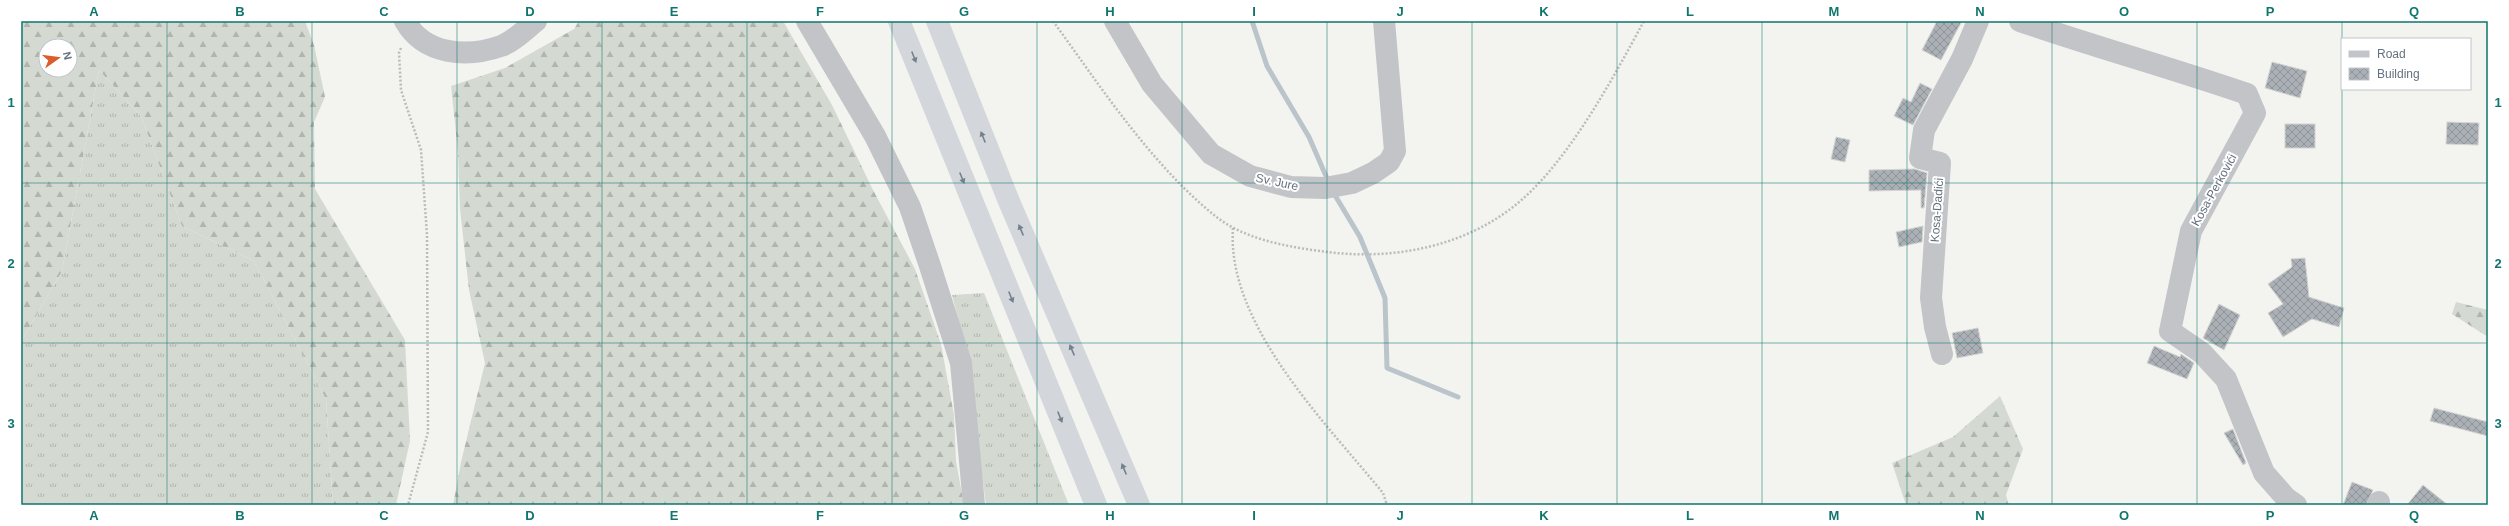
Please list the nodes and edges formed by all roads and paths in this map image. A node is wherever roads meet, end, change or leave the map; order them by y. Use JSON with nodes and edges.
{"nodes":[{"id":1,"x":536,"y":21,"type":"edge"},
{"id":2,"x":807,"y":21,"type":"edge"},
{"id":3,"x":899,"y":21,"type":"edge"},
{"id":4,"x":937,"y":21,"type":"edge"},
{"id":5,"x":1115,"y":21,"type":"edge"},
{"id":6,"x":1384,"y":21,"type":"edge"},
{"id":7,"x":1978,"y":21,"type":"edge"},
{"id":8,"x":2020,"y":21,"type":"edge"},
{"id":9,"x":407,"y":25,"type":"edge"},
{"id":10,"x":1234,"y":228,"type":"dead end"},
{"id":11,"x":1942,"y":354,"type":"dead end"},
{"id":12,"x":408,"y":505,"type":"edge"},
{"id":13,"x":974,"y":505,"type":"edge"},
{"id":14,"x":1096,"y":505,"type":"edge"},
{"id":15,"x":1139,"y":505,"type":"edge"},
{"id":16,"x":1387,"y":505,"type":"edge"},
{"id":17,"x":2296,"y":505,"type":"edge"}],
"edges":[{"from":1,"to":9,"type":"street"},
{"from":2,"to":13,"type":"street"},
{"from":3,"to":14,"type":"highway","one_way":true},
{"from":15,"to":4,"type":"highway","one_way":true},
{"from":5,"to":6,"type":"street","name":"Sv. Jure"},
{"from":7,"to":11,"type":"street","name":"Kosa-Dadići"},
{"from":8,"to":17,"type":"street","name":"Kosa-Perkovići"},
{"from":9,"to":12,"type":"path"},
{"from":10,"to":16,"type":"path"}]}
